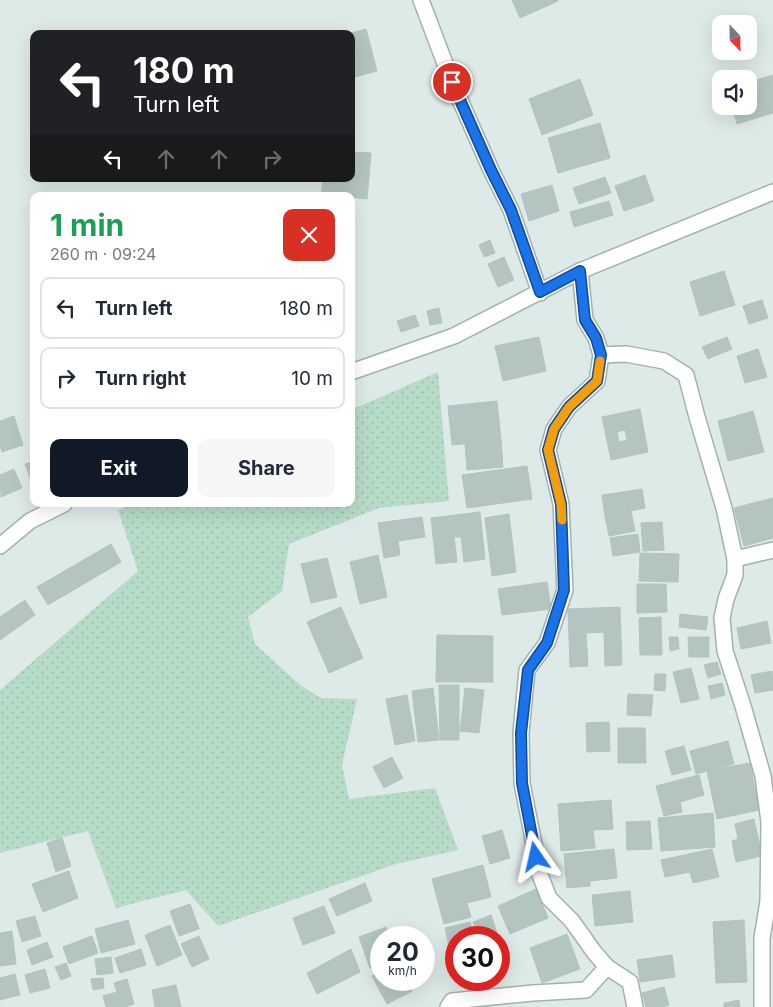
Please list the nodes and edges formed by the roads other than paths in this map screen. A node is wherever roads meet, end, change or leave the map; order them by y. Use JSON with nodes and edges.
{"nodes":[{"id":1,"x":421,"y":0,"type":"edge"},
{"id":2,"x":773,"y":192,"type":"edge"},
{"id":3,"x":580,"y":271,"type":"junction"},
{"id":4,"x":540,"y":292,"type":"junction"},
{"id":5,"x":601,"y":355,"type":"junction"},
{"id":6,"x":355,"y":371,"type":"edge"},
{"id":7,"x":58,"y":507,"type":"edge"},
{"id":8,"x":0,"y":546,"type":"edge"},
{"id":9,"x":773,"y":550,"type":"edge"},
{"id":10,"x":735,"y":559,"type":"junction"},
{"id":11,"x":607,"y":967,"type":"junction"},
{"id":12,"x":448,"y":1007,"type":"edge"},
{"id":13,"x":635,"y":1007,"type":"edge"},
{"id":14,"x":762,"y":1007,"type":"edge"}],
"edges":[{"from":1,"to":4,"type":"street"},
{"from":2,"to":3,"type":"street"},
{"from":3,"to":4,"type":"street"},
{"from":3,"to":5,"type":"street"},
{"from":4,"to":6,"type":"street"},
{"from":5,"to":10,"type":"street"},
{"from":5,"to":11,"type":"street"},
{"from":7,"to":8,"type":"street"},
{"from":9,"to":10,"type":"street"},
{"from":10,"to":14,"type":"street"},
{"from":11,"to":12,"type":"street"},
{"from":11,"to":13,"type":"street"}]}
